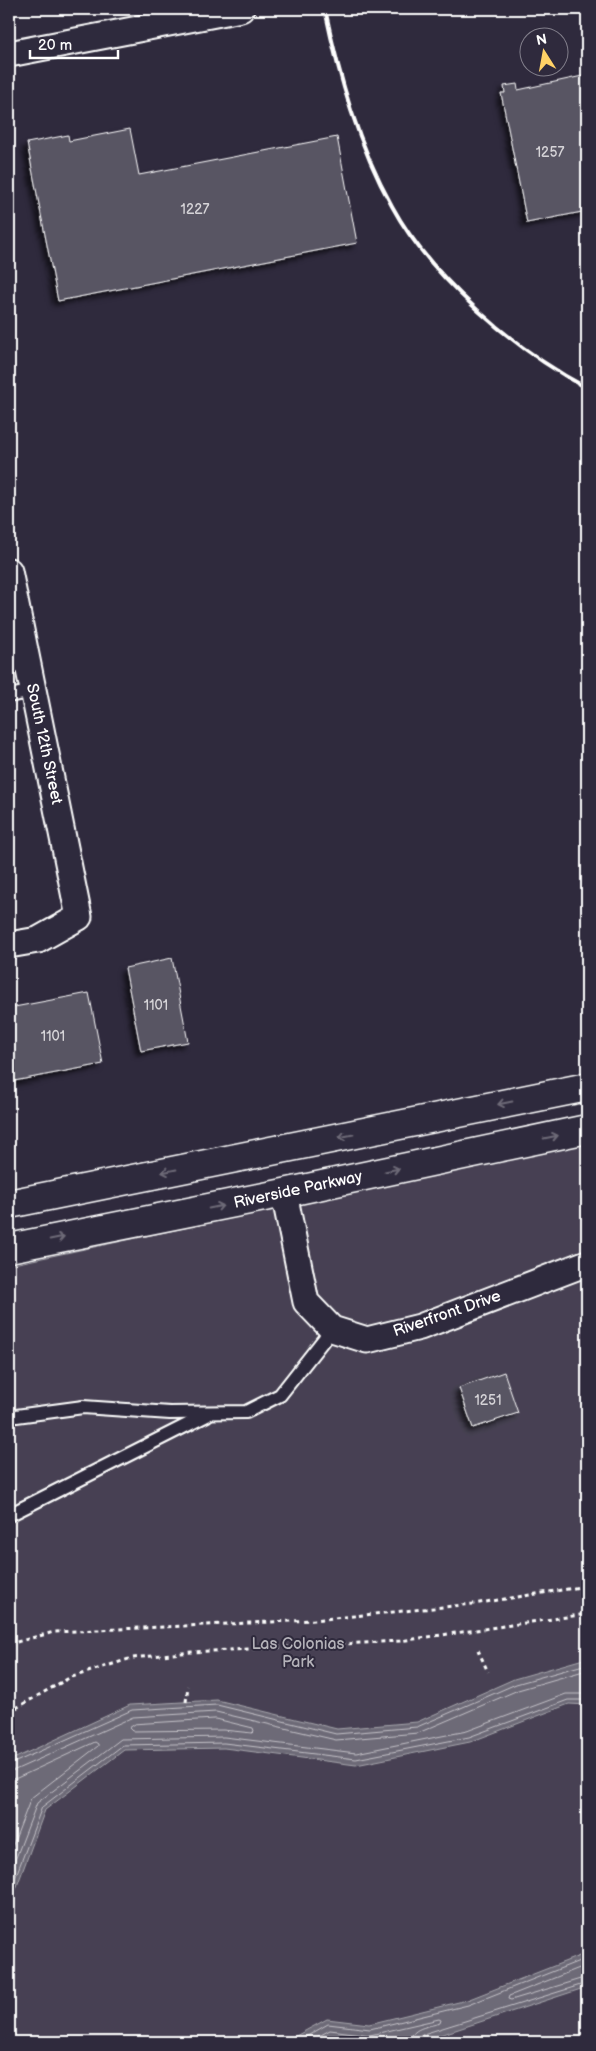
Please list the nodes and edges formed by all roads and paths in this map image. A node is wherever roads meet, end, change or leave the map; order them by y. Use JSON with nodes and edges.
{"nodes":[{"id":1,"x":241,"y":9,"type":"edge"},
{"id":2,"x":9,"y":54,"type":"edge"},
{"id":3,"x":9,"y":571,"type":"edge"},
{"id":4,"x":33,"y":691,"type":"junction"},
{"id":5,"x":9,"y":696,"type":"edge"},
{"id":6,"x":9,"y":945,"type":"edge"},
{"id":7,"x":587,"y":1087,"type":"edge"},
{"id":8,"x":587,"y":1129,"type":"edge"},
{"id":9,"x":284,"y":1193,"type":"junction"},
{"id":10,"x":9,"y":1204,"type":"edge"},
{"id":11,"x":9,"y":1248,"type":"edge"},
{"id":12,"x":587,"y":1263,"type":"edge"},
{"id":13,"x":332,"y":1328,"type":"junction"},
{"id":14,"x":211,"y":1413,"type":"junction"},
{"id":15,"x":9,"y":1417,"type":"edge"},
{"id":16,"x":9,"y":1515,"type":"edge"},
{"id":17,"x":587,"y":1586,"type":"edge"},
{"id":18,"x":587,"y":1614,"type":"edge"},
{"id":19,"x":9,"y":1644,"type":"edge"},
{"id":20,"x":478,"y":1650,"type":"dead end"},
{"id":21,"x":488,"y":1672,"type":"dead end"},
{"id":22,"x":188,"y":1686,"type":"dead end"},
{"id":23,"x":186,"y":1702,"type":"dead end"},
{"id":24,"x":9,"y":1712,"type":"edge"}],
"edges":[{"from":1,"to":2,"type":"street"},
{"from":3,"to":4,"type":"street","name":"South 12th Street"},
{"from":4,"to":5,"type":"lane"},
{"from":4,"to":6,"type":"street","name":"South 12th Street"},
{"from":7,"to":10,"type":"main road","one_way":true},
{"from":9,"to":8,"type":"main road","name":"Riverside Parkway","one_way":true},
{"from":11,"to":9,"type":"main road","name":"Riverside Parkway","one_way":true},
{"from":9,"to":13,"type":"street","name":"Riverfront Drive"},
{"from":12,"to":13,"type":"street","name":"Riverfront Drive"},
{"from":13,"to":14,"type":"lane"},
{"from":14,"to":15,"type":"lane"},
{"from":14,"to":16,"type":"lane"},
{"from":17,"to":19,"type":"path"},
{"from":18,"to":24,"type":"path"},
{"from":20,"to":21,"type":"path"},
{"from":22,"to":23,"type":"path"}]}
